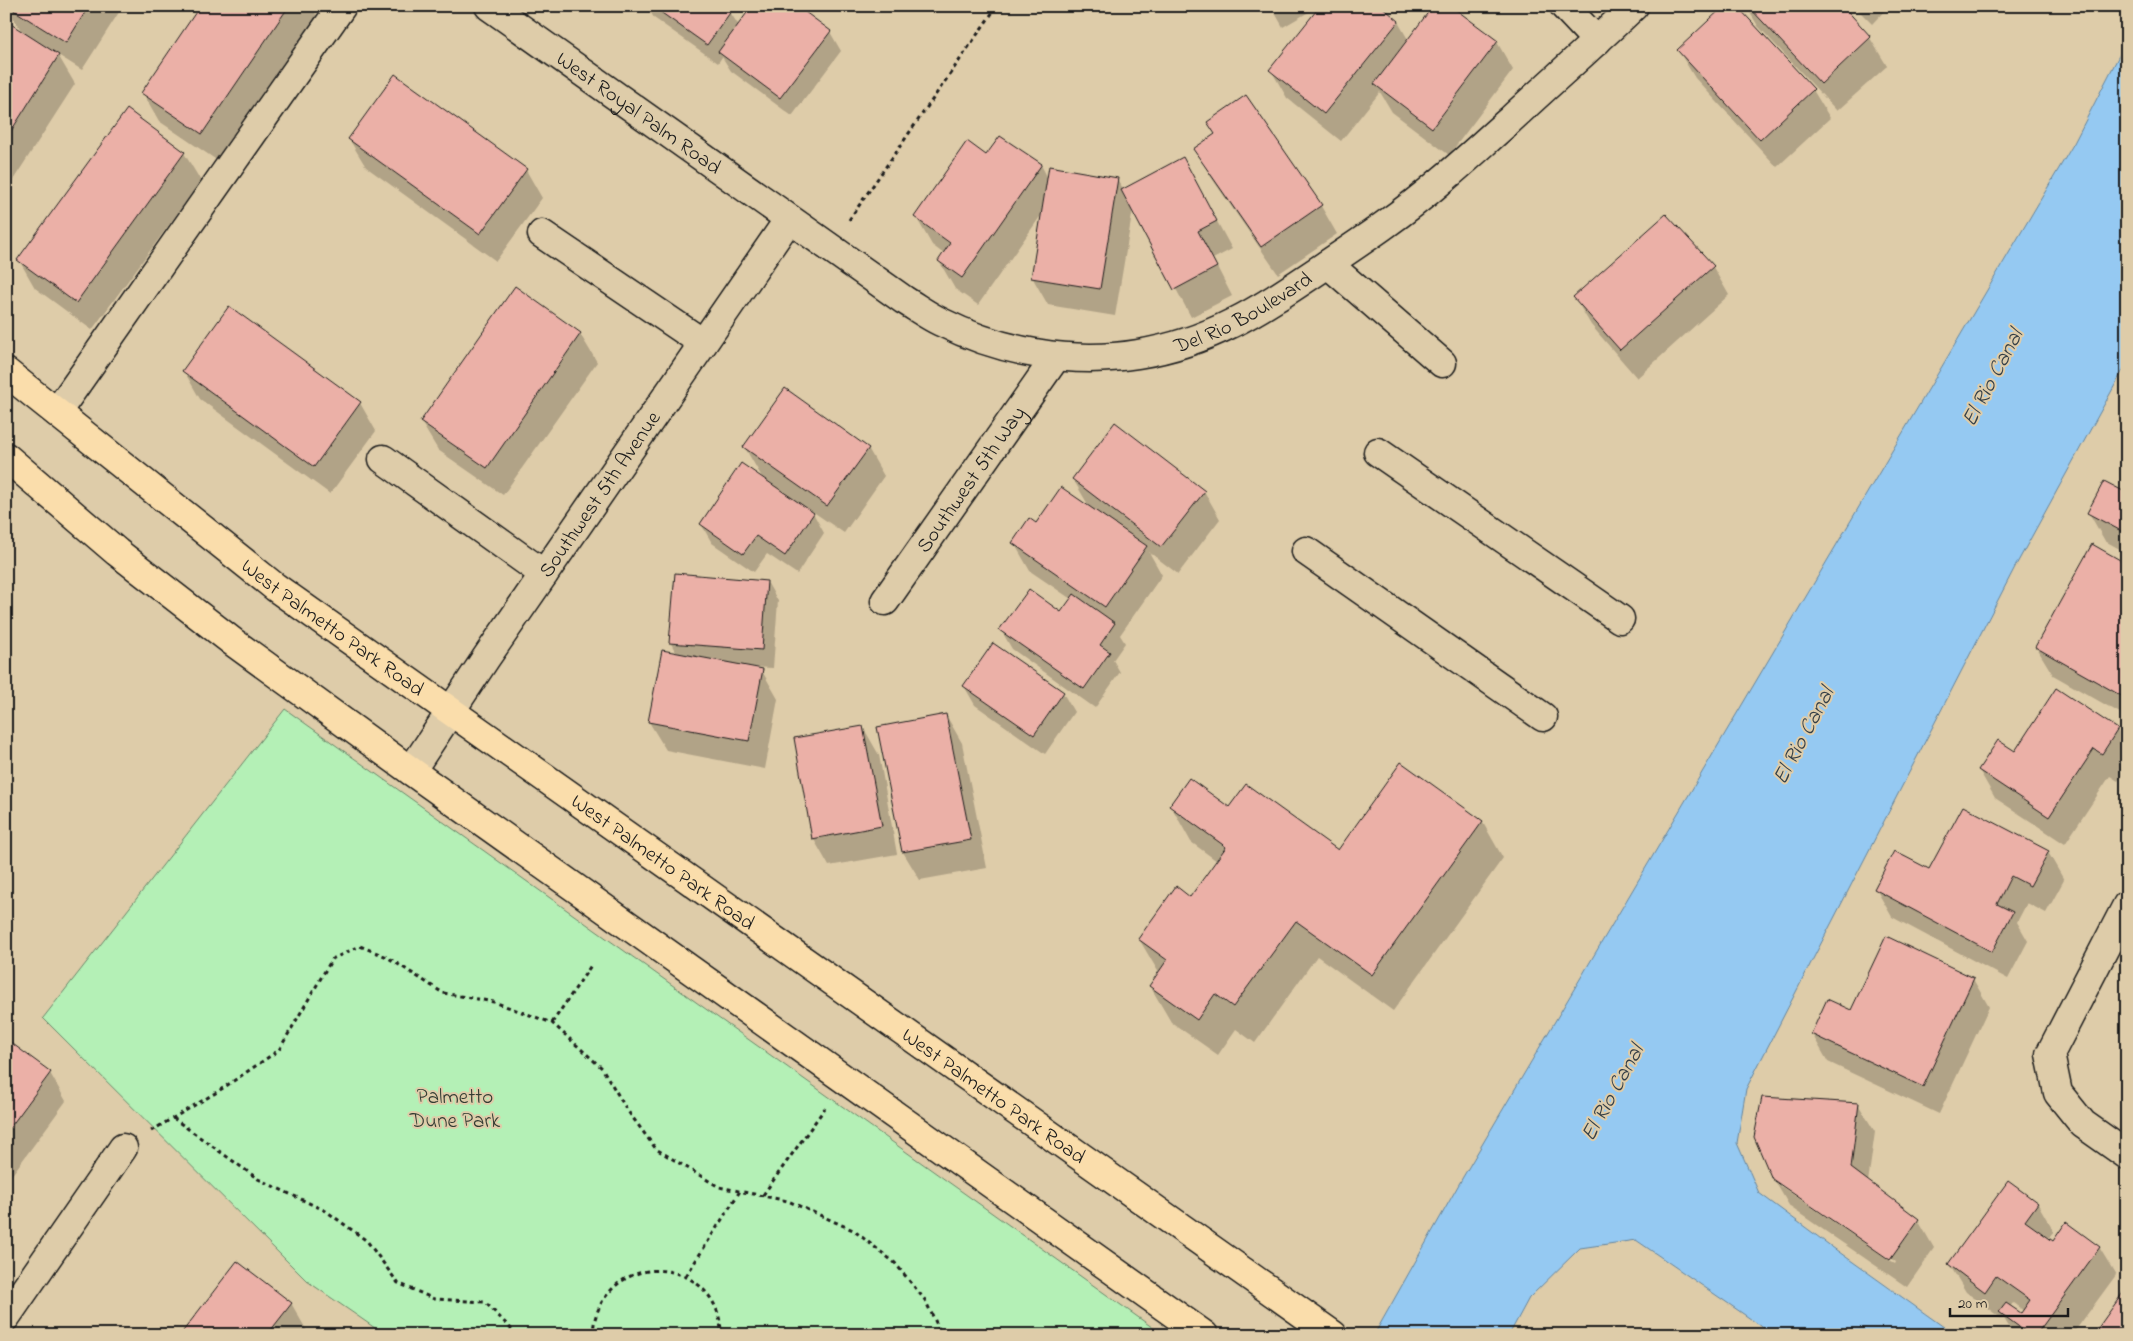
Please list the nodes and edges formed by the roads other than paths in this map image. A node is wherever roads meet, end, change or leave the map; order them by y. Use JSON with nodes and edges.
{"nodes":[{"id":1,"x":342,"y":6,"type":"edge"},
{"id":2,"x":489,"y":6,"type":"edge"},
{"id":3,"x":1564,"y":6,"type":"edge"},
{"id":4,"x":1634,"y":6,"type":"edge"},
{"id":5,"x":1597,"y":41,"type":"junction"},
{"id":6,"x":789,"y":219,"type":"junction"},
{"id":7,"x":542,"y":234,"type":"dead end"},
{"id":8,"x":1328,"y":264,"type":"junction"},
{"id":9,"x":703,"y":343,"type":"junction"},
{"id":10,"x":1056,"y":356,"type":"junction"},
{"id":11,"x":1442,"y":363,"type":"dead end"},
{"id":12,"x":6,"y":372,"type":"edge"},
{"id":13,"x":57,"y":412,"type":"junction"},
{"id":14,"x":1378,"y":452,"type":"dead end"},
{"id":15,"x":6,"y":457,"type":"edge"},
{"id":16,"x":383,"y":459,"type":"dead end"},
{"id":17,"x":1306,"y":551,"type":"dead end"},
{"id":18,"x":544,"y":574,"type":"junction"},
{"id":19,"x":885,"y":600,"type":"dead end"},
{"id":20,"x":1620,"y":619,"type":"dead end"},
{"id":21,"x":450,"y":711,"type":"junction"},
{"id":22,"x":1543,"y":717,"type":"dead end"},
{"id":23,"x":411,"y":770,"type":"junction"},
{"id":24,"x":2127,"y":905,"type":"edge"},
{"id":25,"x":123,"y":1148,"type":"road end"},
{"id":26,"x":2127,"y":1155,"type":"edge"},
{"id":27,"x":6,"y":1317,"type":"edge"},
{"id":28,"x":1204,"y":1335,"type":"edge"},
{"id":29,"x":1333,"y":1335,"type":"edge"}],
"edges":[{"from":1,"to":13,"type":"street"},
{"from":2,"to":6,"type":"street","name":"West Royal Palm Road"},
{"from":3,"to":5,"type":"street"},
{"from":4,"to":5,"type":"street","name":"Del Rio Boulevard"},
{"from":5,"to":8,"type":"street","name":"Del Rio Boulevard"},
{"from":6,"to":9,"type":"street","name":"Southwest 5th Avenue"},
{"from":6,"to":10,"type":"street","name":"Del Rio Boulevard"},
{"from":7,"to":9,"type":"street"},
{"from":8,"to":10,"type":"street","name":"Del Rio Boulevard"},
{"from":8,"to":11,"type":"street"},
{"from":9,"to":18,"type":"street","name":"Southwest 5th Avenue"},
{"from":10,"to":19,"type":"street","name":"Southwest 5th Way"},
{"from":12,"to":13,"type":"main road","name":"West Palmetto Park Road"},
{"from":13,"to":21,"type":"main road","name":"West Palmetto Park Road"},
{"from":14,"to":20,"type":"street"},
{"from":15,"to":23,"type":"main road"},
{"from":16,"to":18,"type":"street"},
{"from":17,"to":22,"type":"street"},
{"from":18,"to":21,"type":"street","name":"Southwest 5th Avenue"},
{"from":21,"to":23,"type":"street","name":"Southwest 5th Avenue"},
{"from":21,"to":29,"type":"main road","name":"West Palmetto Park Road"},
{"from":23,"to":28,"type":"main road"},
{"from":24,"to":26,"type":"street"},
{"from":25,"to":27,"type":"street"}]}
